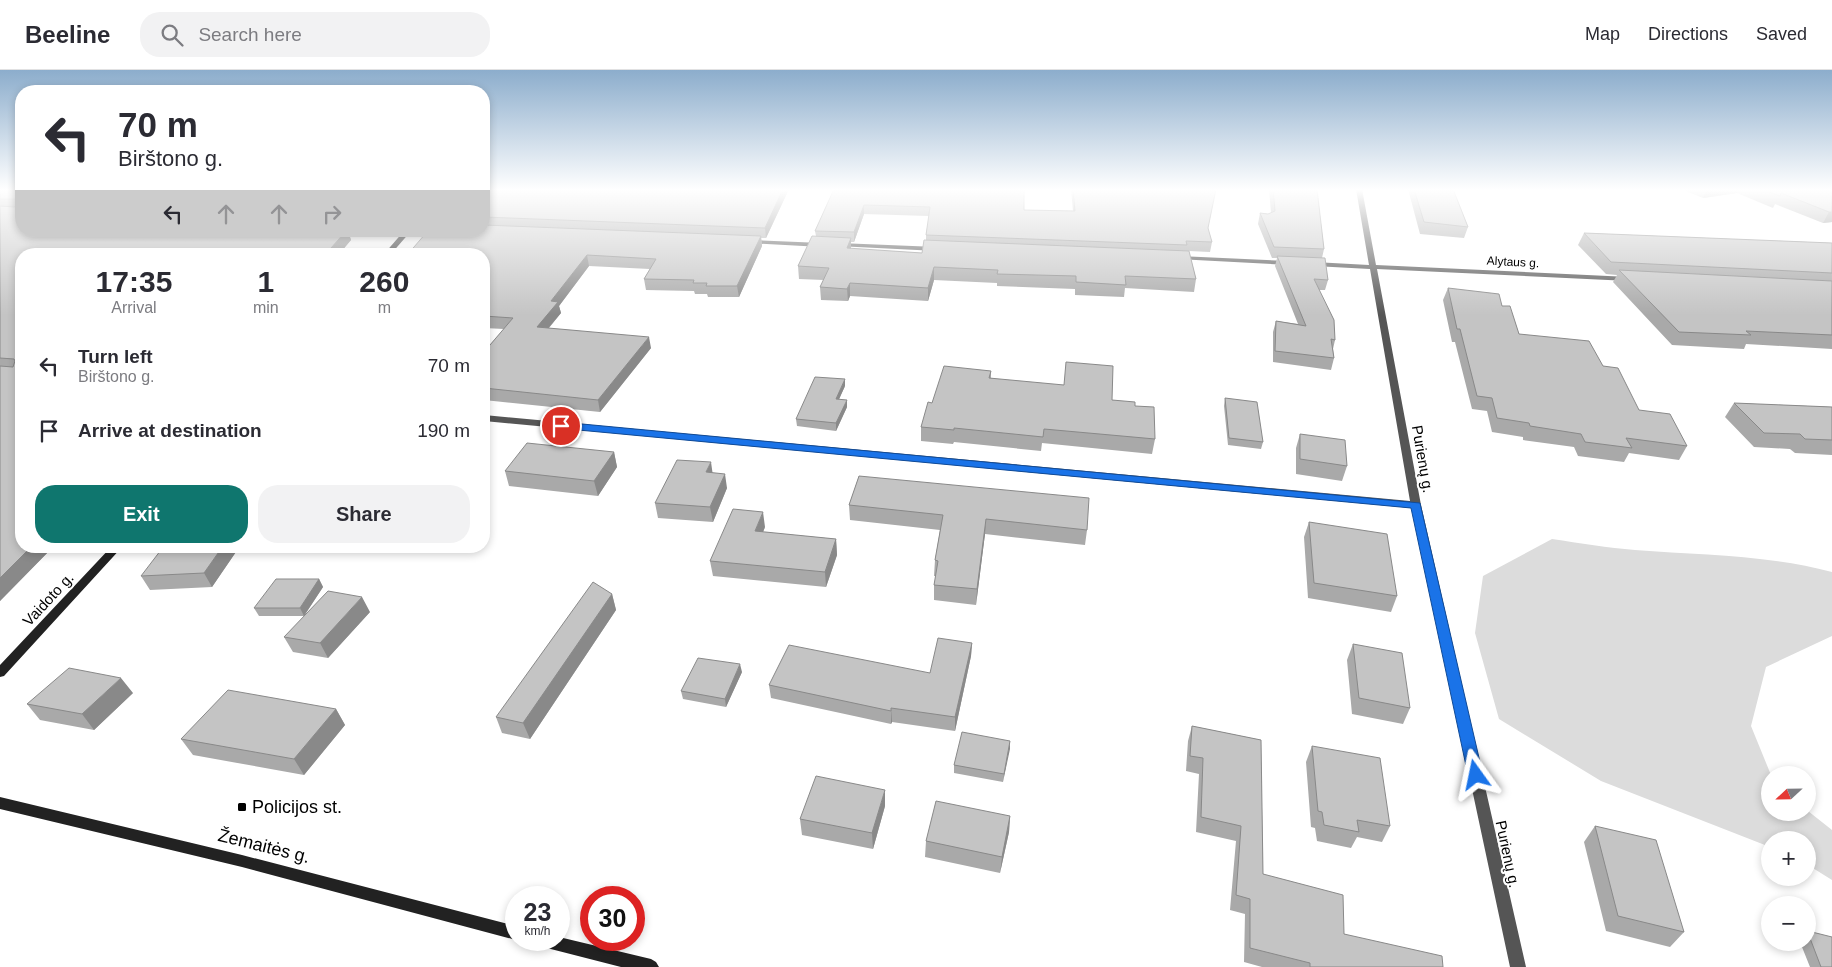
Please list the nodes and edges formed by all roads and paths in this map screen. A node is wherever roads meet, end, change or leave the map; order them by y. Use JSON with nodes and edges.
{"nodes":[{"id":1,"x":1366,"y":231,"type":"edge"},
{"id":2,"x":403,"y":237,"type":"edge"},
{"id":3,"x":738,"y":241,"type":"edge"},
{"id":4,"x":393,"y":248,"type":"edge"},
{"id":5,"x":946,"y":249,"type":"edge"},
{"id":6,"x":1174,"y":258,"type":"edge"},
{"id":7,"x":1293,"y":263,"type":"edge"},
{"id":8,"x":1303,"y":263,"type":"edge"},
{"id":9,"x":1372,"y":266,"type":"junction"},
{"id":10,"x":1636,"y":280,"type":"edge"},
{"id":11,"x":490,"y":419,"type":"edge"},
{"id":12,"x":1416,"y":505,"type":"junction"},
{"id":13,"x":111,"y":553,"type":"edge"},
{"id":14,"x":0,"y":673,"type":"edge"},
{"id":15,"x":0,"y":803,"type":"edge"},
{"id":16,"x":505,"y":930,"type":"edge"},
{"id":17,"x":570,"y":947,"type":"edge"},
{"id":18,"x":651,"y":967,"type":"edge"},
{"id":19,"x":1518,"y":967,"type":"edge"}],
"edges":[{"from":1,"to":9,"type":"street","name":"Purienų g."},
{"from":2,"to":4,"type":"main road"},
{"from":3,"to":5,"type":"street"},
{"from":6,"to":7,"type":"street"},
{"from":8,"to":9,"type":"street","name":"Alytaus g."},
{"from":9,"to":10,"type":"street","name":"Alytaus g."},
{"from":9,"to":12,"type":"street","name":"Purienų g."},
{"from":11,"to":12,"type":"street"},
{"from":12,"to":19,"type":"street","name":"Purienų g."},
{"from":13,"to":14,"type":"main road","name":"Vaidoto g."},
{"from":15,"to":16,"type":"main road","name":"Žemaitės g."},
{"from":17,"to":18,"type":"main road"}]}
